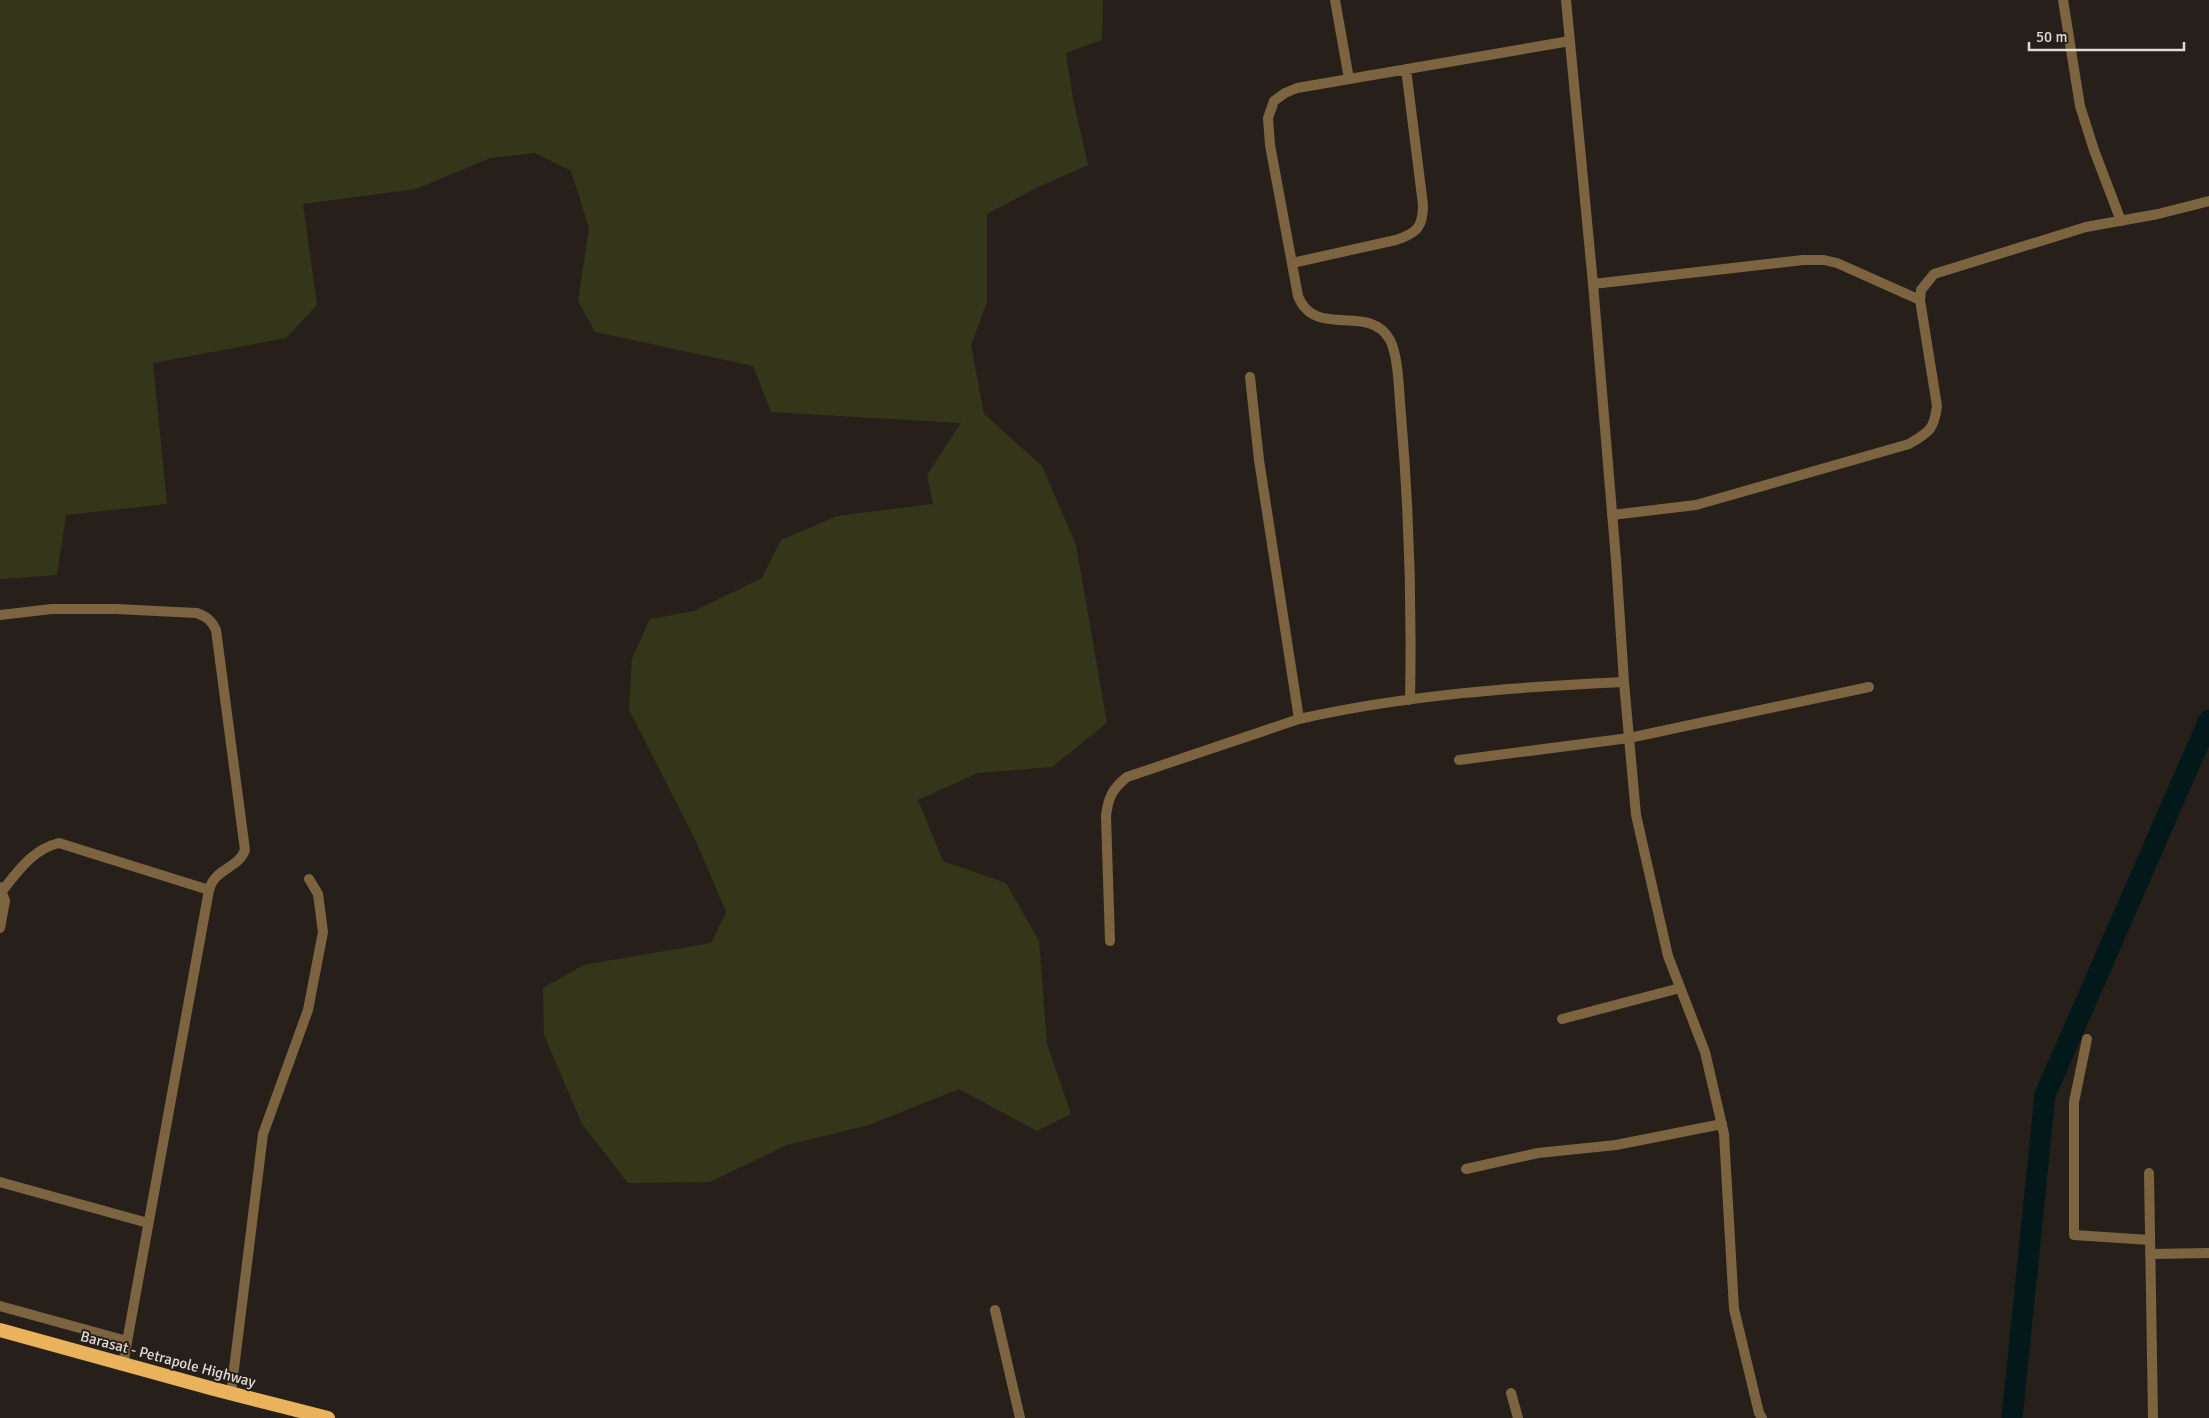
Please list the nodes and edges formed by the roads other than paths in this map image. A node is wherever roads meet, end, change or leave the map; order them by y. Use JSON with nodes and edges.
{"nodes":[{"id":1,"x":1335,"y":0,"type":"edge"},
{"id":2,"x":1566,"y":0,"type":"edge"},
{"id":3,"x":2063,"y":0,"type":"edge"},
{"id":4,"x":1570,"y":42,"type":"junction"},
{"id":5,"x":1406,"y":69,"type":"junction"},
{"id":6,"x":1349,"y":79,"type":"junction"},
{"id":7,"x":2209,"y":202,"type":"edge"},
{"id":8,"x":2121,"y":220,"type":"junction"},
{"id":9,"x":1292,"y":263,"type":"junction"},
{"id":10,"x":1593,"y":284,"type":"junction"},
{"id":11,"x":1920,"y":300,"type":"junction"},
{"id":12,"x":1250,"y":377,"type":"dead end"},
{"id":13,"x":1612,"y":515,"type":"junction"},
{"id":14,"x":0,"y":615,"type":"edge"},
{"id":15,"x":1624,"y":682,"type":"junction"},
{"id":16,"x":1869,"y":688,"type":"dead end"},
{"id":17,"x":1410,"y":700,"type":"junction"},
{"id":18,"x":1299,"y":719,"type":"junction"},
{"id":19,"x":1629,"y":738,"type":"junction"},
{"id":20,"x":1459,"y":760,"type":"dead end"},
{"id":21,"x":309,"y":879,"type":"dead end"},
{"id":22,"x":1,"y":889,"type":"edge"},
{"id":23,"x":209,"y":890,"type":"junction"},
{"id":24,"x":0,"y":928,"type":"edge"},
{"id":25,"x":1110,"y":941,"type":"dead end"},
{"id":26,"x":1680,"y":988,"type":"junction"},
{"id":27,"x":1562,"y":1019,"type":"dead end"},
{"id":28,"x":2087,"y":1039,"type":"dead end"},
{"id":29,"x":1722,"y":1124,"type":"junction"},
{"id":30,"x":1466,"y":1169,"type":"dead end"},
{"id":31,"x":2148,"y":1173,"type":"dead end"},
{"id":32,"x":0,"y":1182,"type":"edge"},
{"id":33,"x":148,"y":1223,"type":"junction"},
{"id":34,"x":2150,"y":1240,"type":"junction"},
{"id":35,"x":2209,"y":1253,"type":"edge"},
{"id":36,"x":2150,"y":1254,"type":"junction"},
{"id":37,"x":0,"y":1306,"type":"edge"},
{"id":38,"x":995,"y":1310,"type":"dead end"},
{"id":39,"x":0,"y":1330,"type":"edge"},
{"id":40,"x":127,"y":1341,"type":"junction"},
{"id":41,"x":123,"y":1364,"type":"junction"},
{"id":42,"x":230,"y":1393,"type":"junction"},
{"id":43,"x":1511,"y":1393,"type":"dead end"},
{"id":44,"x":328,"y":1418,"type":"edge"},
{"id":45,"x":1020,"y":1418,"type":"edge"},
{"id":46,"x":1518,"y":1418,"type":"edge"},
{"id":47,"x":1762,"y":1418,"type":"edge"},
{"id":48,"x":2153,"y":1418,"type":"edge"}],
"edges":[{"from":1,"to":6,"type":"street"},
{"from":2,"to":4,"type":"street"},
{"from":3,"to":8,"type":"street"},
{"from":4,"to":5,"type":"street"},
{"from":4,"to":10,"type":"street"},
{"from":5,"to":6,"type":"street"},
{"from":5,"to":9,"type":"street"},
{"from":6,"to":9,"type":"street"},
{"from":7,"to":8,"type":"street"},
{"from":8,"to":11,"type":"street"},
{"from":9,"to":17,"type":"street"},
{"from":10,"to":11,"type":"street"},
{"from":10,"to":13,"type":"street"},
{"from":11,"to":13,"type":"street"},
{"from":12,"to":18,"type":"street"},
{"from":13,"to":15,"type":"street"},
{"from":14,"to":23,"type":"street"},
{"from":15,"to":17,"type":"street"},
{"from":15,"to":19,"type":"street"},
{"from":16,"to":19,"type":"street"},
{"from":17,"to":18,"type":"street"},
{"from":18,"to":25,"type":"street"},
{"from":19,"to":20,"type":"street"},
{"from":19,"to":26,"type":"street"},
{"from":21,"to":42,"type":"street"},
{"from":22,"to":23,"type":"street"},
{"from":22,"to":24,"type":"street"},
{"from":23,"to":33,"type":"street"},
{"from":26,"to":27,"type":"street"},
{"from":26,"to":29,"type":"street"},
{"from":28,"to":34,"type":"street"},
{"from":29,"to":30,"type":"street"},
{"from":29,"to":47,"type":"street"},
{"from":31,"to":34,"type":"street"},
{"from":32,"to":33,"type":"street"},
{"from":33,"to":40,"type":"street"},
{"from":34,"to":36,"type":"street"},
{"from":35,"to":36,"type":"street"},
{"from":36,"to":48,"type":"street"},
{"from":37,"to":40,"type":"street"},
{"from":38,"to":45,"type":"street"},
{"from":39,"to":41,"type":"highway","name":"Barasat - Petrapole Highway"},
{"from":40,"to":41,"type":"street"},
{"from":41,"to":42,"type":"highway","name":"Barasat - Petrapole Highway"},
{"from":42,"to":44,"type":"highway","name":"Barasat - Petrapole Highway"},
{"from":43,"to":46,"type":"street"}]}
